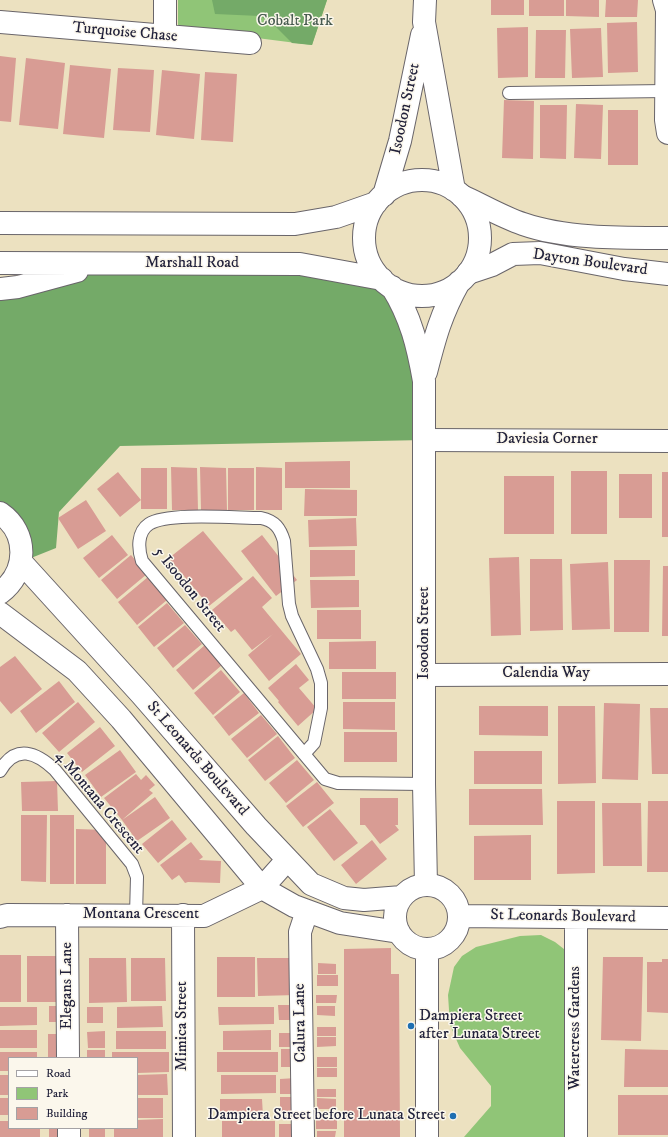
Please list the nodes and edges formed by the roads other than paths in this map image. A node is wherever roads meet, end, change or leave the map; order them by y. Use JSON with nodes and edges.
{"nodes":[{"id":1,"x":165,"y":0,"type":"edge"},
{"id":2,"x":424,"y":0,"type":"edge"},
{"id":3,"x":666,"y":6,"type":"edge"},
{"id":4,"x":0,"y":22,"type":"edge"},
{"id":5,"x":424,"y":22,"type":"junction"},
{"id":6,"x":165,"y":36,"type":"junction"},
{"id":7,"x":250,"y":43,"type":"dead end"},
{"id":8,"x":666,"y":91,"type":"junction"},
{"id":9,"x":509,"y":93,"type":"dead end"},
{"id":10,"x":668,"y":133,"type":"edge"},
{"id":11,"x":458,"y":193,"type":"junction"},
{"id":12,"x":380,"y":199,"type":"junction"},
{"id":13,"x":0,"y":223,"type":"edge"},
{"id":14,"x":668,"y":238,"type":"edge"},
{"id":15,"x":0,"y":263,"type":"edge"},
{"id":16,"x":103,"y":264,"type":"junction"},
{"id":17,"x":668,"y":274,"type":"edge"},
{"id":18,"x":464,"y":278,"type":"junction"},
{"id":19,"x":387,"y":283,"type":"junction"},
{"id":20,"x":0,"y":289,"type":"edge"},
{"id":21,"x":424,"y":381,"type":"junction"},
{"id":22,"x":426,"y":440,"type":"junction"},
{"id":23,"x":668,"y":441,"type":"edge"},
{"id":24,"x":0,"y":513,"type":"edge"},
{"id":25,"x":21,"y":562,"type":"junction"},
{"id":26,"x":0,"y":593,"type":"edge"},
{"id":27,"x":0,"y":613,"type":"edge"},
{"id":28,"x":668,"y":674,"type":"edge"},
{"id":29,"x":425,"y":675,"type":"junction"},
{"id":30,"x":304,"y":754,"type":"junction"},
{"id":31,"x":0,"y":770,"type":"edge"},
{"id":32,"x":424,"y":784,"type":"junction"},
{"id":33,"x":287,"y":860,"type":"junction"},
{"id":34,"x":426,"y":885,"type":"junction"},
{"id":35,"x":262,"y":888,"type":"junction"},
{"id":36,"x":402,"y":896,"type":"junction"},
{"id":37,"x":307,"y":911,"type":"junction"},
{"id":38,"x":67,"y":915,"type":"junction"},
{"id":39,"x":136,"y":915,"type":"junction"},
{"id":40,"x":183,"y":915,"type":"junction"},
{"id":41,"x":0,"y":916,"type":"edge"},
{"id":42,"x":459,"y":916,"type":"junction"},
{"id":43,"x":576,"y":918,"type":"junction"},
{"id":44,"x":668,"y":918,"type":"edge"},
{"id":45,"x":399,"y":932,"type":"junction"},
{"id":46,"x":427,"y":949,"type":"junction"},
{"id":47,"x":68,"y":1057,"type":"edge"},
{"id":48,"x":184,"y":1137,"type":"edge"},
{"id":49,"x":303,"y":1137,"type":"edge"},
{"id":50,"x":427,"y":1137,"type":"edge"},
{"id":51,"x":576,"y":1137,"type":"edge"}],
"edges":[{"from":1,"to":6,"type":"street"},
{"from":2,"to":5,"type":"street","name":"Isoodon Street"},
{"from":3,"to":8,"type":"street"},
{"from":4,"to":6,"type":"street","name":"Turquoise Chase"},
{"from":5,"to":11,"type":"street","name":"Isoodon Street"},
{"from":5,"to":12,"type":"street","name":"Isoodon Street"},
{"from":6,"to":7,"type":"street","name":"Turquoise Chase"},
{"from":8,"to":9,"type":"lane"},
{"from":8,"to":10,"type":"street"},
{"from":11,"to":12,"type":"street"},
{"from":11,"to":14,"type":"street","name":"Dayton Boulevard"},
{"from":11,"to":18,"type":"street"},
{"from":12,"to":13,"type":"street"},
{"from":12,"to":19,"type":"street"},
{"from":15,"to":16,"type":"street","name":"Marshall Road"},
{"from":16,"to":19,"type":"street","name":"Marshall Road"},
{"from":16,"to":20,"type":"street"},
{"from":17,"to":18,"type":"street","name":"Dayton Boulevard"},
{"from":18,"to":19,"type":"street"},
{"from":18,"to":21,"type":"street","name":"Isoodon Street"},
{"from":19,"to":21,"type":"street","name":"Isoodon Street"},
{"from":21,"to":22,"type":"street","name":"Isoodon Street"},
{"from":22,"to":23,"type":"street","name":"Daviesia Corner"},
{"from":22,"to":29,"type":"street","name":"Isoodon Street"},
{"from":24,"to":25,"type":"street"},
{"from":25,"to":26,"type":"street"},
{"from":25,"to":33,"type":"street","name":"St Leonards Boulevard"},
{"from":27,"to":35,"type":"street","name":"St Leonards Boulevard"},
{"from":28,"to":29,"type":"street","name":"Calendia Way"},
{"from":29,"to":32,"type":"street","name":"Isoodon Street"},
{"from":30,"to":30,"type":"lane","name":"5 Isoodon Street"},
{"from":30,"to":32,"type":"lane","name":"5 Isoodon Street"},
{"from":31,"to":39,"type":"lane","name":"4 Montana Crescent"},
{"from":32,"to":34,"type":"street","name":"Isoodon Street"},
{"from":33,"to":35,"type":"street","name":"Montana Crescent"},
{"from":33,"to":36,"type":"street","name":"St Leonards Boulevard"},
{"from":34,"to":36,"type":"street"},
{"from":34,"to":42,"type":"street"},
{"from":35,"to":37,"type":"street","name":"St Leonards Boulevard"},
{"from":35,"to":40,"type":"street","name":"Montana Crescent"},
{"from":36,"to":45,"type":"street"},
{"from":37,"to":45,"type":"street","name":"St Leonards Boulevard"},
{"from":37,"to":49,"type":"street","name":"Calura Lane"},
{"from":38,"to":39,"type":"street","name":"Montana Crescent"},
{"from":38,"to":41,"type":"street","name":"Montana Crescent"},
{"from":38,"to":47,"type":"street","name":"Elegans Lane"},
{"from":39,"to":40,"type":"street","name":"Montana Crescent"},
{"from":40,"to":48,"type":"street","name":"Mimica Street"},
{"from":42,"to":43,"type":"street","name":"St Leonards Boulevard"},
{"from":42,"to":46,"type":"street"},
{"from":43,"to":44,"type":"street","name":"St Leonards Boulevard"},
{"from":43,"to":51,"type":"street","name":"Watercress Gardens"},
{"from":45,"to":46,"type":"street"},
{"from":46,"to":50,"type":"street"}]}
